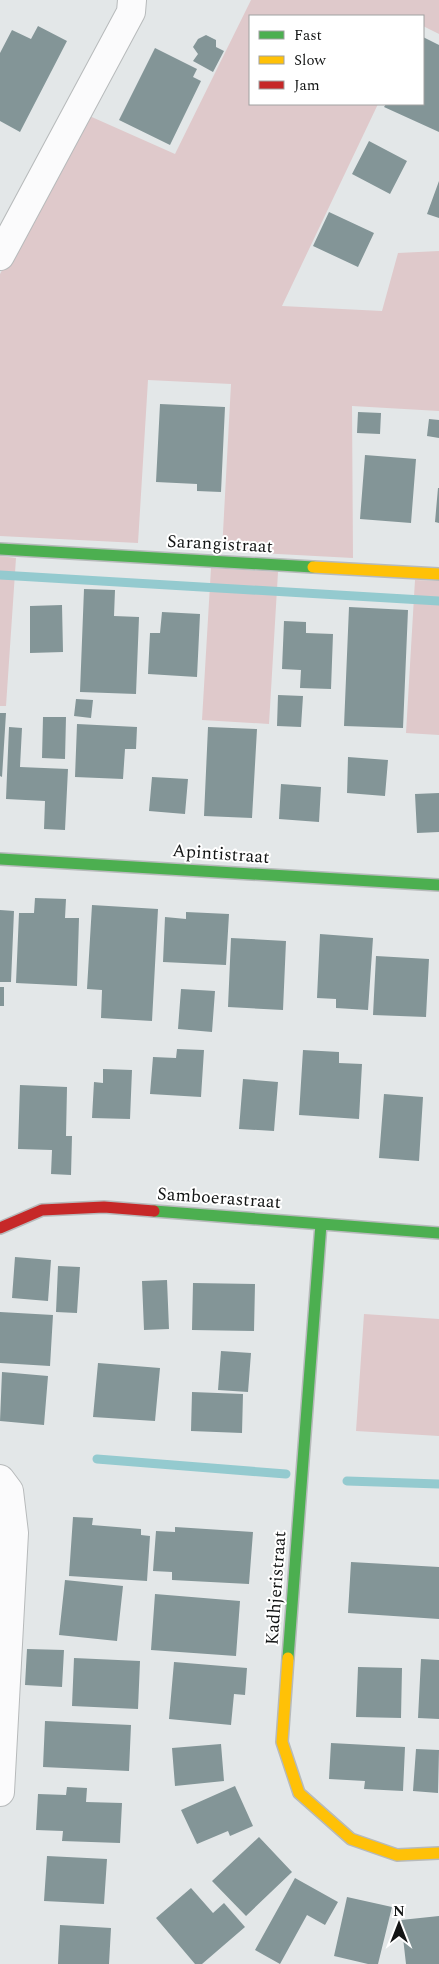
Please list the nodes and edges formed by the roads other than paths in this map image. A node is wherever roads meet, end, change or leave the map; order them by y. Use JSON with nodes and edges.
{"nodes":[{"id":1,"x":132,"y":0,"type":"edge"},
{"id":2,"x":0,"y":256,"type":"edge"},
{"id":3,"x":0,"y":549,"type":"edge"},
{"id":4,"x":439,"y":574,"type":"edge"},
{"id":5,"x":0,"y":858,"type":"edge"},
{"id":6,"x":439,"y":885,"type":"edge"},
{"id":7,"x":321,"y":1224,"type":"junction"},
{"id":8,"x":0,"y":1228,"type":"edge"},
{"id":9,"x":439,"y":1233,"type":"edge"},
{"id":10,"x":0,"y":1479,"type":"edge"},
{"id":11,"x":0,"y":1792,"type":"edge"},
{"id":12,"x":439,"y":1853,"type":"edge"}],
"edges":[{"from":1,"to":2,"type":"street"},
{"from":3,"to":4,"type":"street","name":"Sarangistraat"},
{"from":5,"to":6,"type":"street","name":"Apintistraat"},
{"from":7,"to":8,"type":"street","name":"Samboerastraat"},
{"from":7,"to":9,"type":"street","name":"Samboerastraat"},
{"from":7,"to":12,"type":"street","name":"Kadhjeristraat"},
{"from":10,"to":11,"type":"street"}]}
